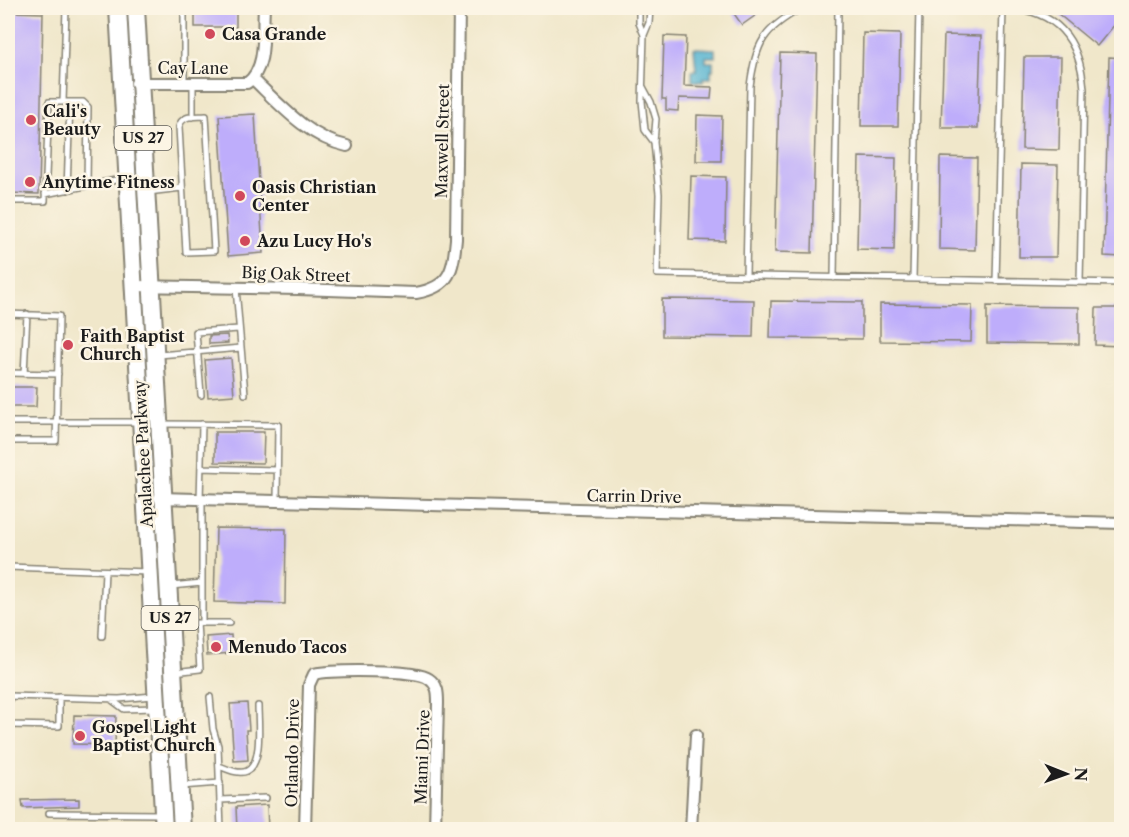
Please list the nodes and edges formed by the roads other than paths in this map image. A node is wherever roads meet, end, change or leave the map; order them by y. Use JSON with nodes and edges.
{"nodes":[{"id":1,"x":66,"y":8,"type":"edge"},
{"id":2,"x":118,"y":8,"type":"edge"},
{"id":3,"x":136,"y":8,"type":"edge"},
{"id":4,"x":184,"y":8,"type":"edge"},
{"id":5,"x":264,"y":8,"type":"edge"},
{"id":6,"x":459,"y":8,"type":"edge"},
{"id":7,"x":639,"y":8,"type":"edge"},
{"id":8,"x":650,"y":8,"type":"edge"},
{"id":9,"x":802,"y":8,"type":"edge"},
{"id":10,"x":838,"y":8,"type":"edge"},
{"id":11,"x":919,"y":8,"type":"edge"},
{"id":12,"x":1004,"y":8,"type":"edge"},
{"id":13,"x":644,"y":35,"type":"junction"},
{"id":14,"x":253,"y":79,"type":"junction"},
{"id":15,"x":122,"y":83,"type":"junction"},
{"id":16,"x":140,"y":83,"type":"junction"},
{"id":17,"x":188,"y":84,"type":"junction"},
{"id":18,"x":644,"y":87,"type":"junction"},
{"id":19,"x":67,"y":102,"type":"junction"},
{"id":20,"x":193,"y":117,"type":"junction"},
{"id":21,"x":654,"y":142,"type":"junction"},
{"id":22,"x":347,"y":146,"type":"dead end"},
{"id":23,"x":128,"y":178,"type":"junction"},
{"id":24,"x":87,"y":186,"type":"junction"},
{"id":25,"x":182,"y":188,"type":"junction"},
{"id":26,"x":67,"y":190,"type":"junction"},
{"id":27,"x":146,"y":192,"type":"junction"},
{"id":28,"x":45,"y":194,"type":"junction"},
{"id":29,"x":8,"y":201,"type":"edge"},
{"id":30,"x":450,"y":274,"type":"joint"},
{"id":31,"x":746,"y":276,"type":"junction"},
{"id":32,"x":834,"y":278,"type":"junction"},
{"id":33,"x":913,"y":279,"type":"junction"},
{"id":34,"x":996,"y":281,"type":"junction"},
{"id":35,"x":1080,"y":282,"type":"junction"},
{"id":36,"x":1122,"y":283,"type":"edge"},
{"id":37,"x":134,"y":286,"type":"junction"},
{"id":38,"x":151,"y":286,"type":"junction"},
{"id":39,"x":236,"y":287,"type":"junction"},
{"id":40,"x":8,"y":314,"type":"edge"},
{"id":41,"x":27,"y":315,"type":"junction"},
{"id":42,"x":239,"y":329,"type":"junction"},
{"id":43,"x":241,"y":348,"type":"junction"},
{"id":44,"x":198,"y":352,"type":"junction"},
{"id":45,"x":155,"y":355,"type":"junction"},
{"id":46,"x":8,"y":373,"type":"edge"},
{"id":47,"x":24,"y":374,"type":"junction"},
{"id":48,"x":58,"y":374,"type":"junction"},
{"id":49,"x":244,"y":394,"type":"dead end"},
{"id":50,"x":201,"y":395,"type":"dead end"},
{"id":51,"x":8,"y":422,"type":"edge"},
{"id":52,"x":57,"y":422,"type":"junction"},
{"id":53,"x":142,"y":422,"type":"junction"},
{"id":54,"x":159,"y":424,"type":"junction"},
{"id":55,"x":202,"y":424,"type":"junction"},
{"id":56,"x":8,"y":441,"type":"edge"},
{"id":57,"x":201,"y":468,"type":"junction"},
{"id":58,"x":277,"y":470,"type":"junction"},
{"id":59,"x":146,"y":498,"type":"junction"},
{"id":60,"x":164,"y":499,"type":"junction"},
{"id":61,"x":201,"y":500,"type":"junction"},
{"id":62,"x":277,"y":502,"type":"junction"},
{"id":63,"x":1122,"y":523,"type":"edge"},
{"id":64,"x":8,"y":567,"type":"edge"},
{"id":65,"x":105,"y":571,"type":"junction"},
{"id":66,"x":150,"y":573,"type":"junction"},
{"id":67,"x":202,"y":583,"type":"junction"},
{"id":68,"x":168,"y":586,"type":"junction"},
{"id":69,"x":170,"y":623,"type":"junction"},
{"id":70,"x":200,"y":623,"type":"junction"},
{"id":71,"x":229,"y":623,"type":"dead end"},
{"id":72,"x":102,"y":636,"type":"dead end"},
{"id":73,"x":173,"y":672,"type":"junction"},
{"id":74,"x":312,"y":677,"type":"joint"},
{"id":75,"x":210,"y":697,"type":"dead end"},
{"id":76,"x":59,"y":698,"type":"junction"},
{"id":77,"x":111,"y":699,"type":"junction"},
{"id":78,"x":157,"y":702,"type":"junction"},
{"id":79,"x":258,"y":706,"type":"dead end"},
{"id":80,"x":8,"y":717,"type":"edge"},
{"id":81,"x":8,"y":725,"type":"edge"},
{"id":82,"x":696,"y":735,"type":"dead end"},
{"id":83,"x":219,"y":766,"type":"junction"},
{"id":84,"x":219,"y":783,"type":"junction"},
{"id":85,"x":179,"y":786,"type":"junction"},
{"id":86,"x":266,"y":798,"type":"dead end"},
{"id":87,"x":220,"y":800,"type":"junction"},
{"id":88,"x":48,"y":813,"type":"dead end"},
{"id":89,"x":164,"y":822,"type":"edge"},
{"id":90,"x":182,"y":830,"type":"edge"},
{"id":91,"x":222,"y":830,"type":"edge"},
{"id":92,"x":305,"y":830,"type":"edge"},
{"id":93,"x":435,"y":830,"type":"edge"},
{"id":94,"x":691,"y":830,"type":"edge"}],
"edges":[{"from":1,"to":19,"type":"lane"},
{"from":2,"to":15,"type":"main road","name":"Apalachee Parkway","number":"US 27"},
{"from":3,"to":16,"type":"main road","name":"Apalachee Parkway","number":"US 27"},
{"from":4,"to":17,"type":"lane"},
{"from":5,"to":14,"type":"street"},
{"from":6,"to":30,"type":"street","name":"Maxwell Street"},
{"from":7,"to":13,"type":"lane"},
{"from":8,"to":13,"type":"lane"},
{"from":9,"to":31,"type":"lane"},
{"from":10,"to":32,"type":"lane"},
{"from":11,"to":33,"type":"lane"},
{"from":12,"to":34,"type":"lane"},
{"from":12,"to":35,"type":"lane"},
{"from":13,"to":18,"type":"lane"},
{"from":14,"to":17,"type":"street","name":"Cay Lane"},
{"from":14,"to":22,"type":"street","name":"Cay Lane"},
{"from":15,"to":16,"type":"street","name":"Cay Lane"},
{"from":15,"to":23,"type":"main road","name":"Apalachee Parkway","number":"US 27"},
{"from":16,"to":17,"type":"street","name":"Cay Lane"},
{"from":16,"to":27,"type":"main road","name":"Apalachee Parkway","number":"US 27"},
{"from":17,"to":20,"type":"lane"},
{"from":18,"to":21,"type":"lane"},
{"from":18,"to":21,"type":"lane"},
{"from":19,"to":24,"type":"lane"},
{"from":19,"to":26,"type":"lane"},
{"from":19,"to":28,"type":"lane"},
{"from":20,"to":25,"type":"lane"},
{"from":20,"to":25,"type":"lane"},
{"from":21,"to":31,"type":"lane"},
{"from":23,"to":24,"type":"lane"},
{"from":23,"to":37,"type":"main road","name":"Apalachee Parkway","number":"US 27"},
{"from":24,"to":26,"type":"lane"},
{"from":25,"to":27,"type":"lane"},
{"from":26,"to":28,"type":"lane"},
{"from":27,"to":38,"type":"main road","name":"Apalachee Parkway","number":"US 27"},
{"from":28,"to":29,"type":"lane"},
{"from":30,"to":39,"type":"street","name":"Big Oak Street"},
{"from":31,"to":32,"type":"lane"},
{"from":32,"to":33,"type":"lane"},
{"from":33,"to":34,"type":"lane"},
{"from":34,"to":35,"type":"lane"},
{"from":35,"to":36,"type":"lane"},
{"from":37,"to":38,"type":"street","name":"Big Oak Street"},
{"from":37,"to":53,"type":"main road","name":"Apalachee Parkway","number":"US 27"},
{"from":38,"to":39,"type":"street","name":"Big Oak Street"},
{"from":38,"to":45,"type":"main road","name":"Apalachee Parkway","number":"US 27"},
{"from":39,"to":42,"type":"lane"},
{"from":40,"to":41,"type":"lane"},
{"from":41,"to":47,"type":"lane"},
{"from":41,"to":48,"type":"lane"},
{"from":42,"to":43,"type":"lane"},
{"from":42,"to":44,"type":"lane"},
{"from":43,"to":44,"type":"lane"},
{"from":43,"to":49,"type":"lane"},
{"from":44,"to":45,"type":"lane"},
{"from":44,"to":50,"type":"lane"},
{"from":45,"to":54,"type":"main road","name":"Apalachee Parkway","number":"US 27"},
{"from":46,"to":47,"type":"lane"},
{"from":47,"to":48,"type":"lane"},
{"from":48,"to":52,"type":"lane"},
{"from":51,"to":52,"type":"lane"},
{"from":52,"to":53,"type":"lane"},
{"from":52,"to":56,"type":"lane"},
{"from":53,"to":59,"type":"main road","name":"Apalachee Parkway","number":"US 27"},
{"from":54,"to":55,"type":"lane"},
{"from":54,"to":60,"type":"main road","name":"Apalachee Parkway","number":"US 27"},
{"from":55,"to":57,"type":"lane"},
{"from":55,"to":58,"type":"lane"},
{"from":57,"to":58,"type":"lane"},
{"from":57,"to":61,"type":"lane"},
{"from":58,"to":62,"type":"lane"},
{"from":59,"to":60,"type":"street","name":"Carrin Drive"},
{"from":59,"to":66,"type":"main road","name":"Apalachee Parkway","number":"US 27"},
{"from":60,"to":61,"type":"street","name":"Carrin Drive"},
{"from":60,"to":68,"type":"main road","name":"Apalachee Parkway","number":"US 27"},
{"from":61,"to":62,"type":"street","name":"Carrin Drive"},
{"from":61,"to":67,"type":"lane"},
{"from":62,"to":63,"type":"street","name":"Carrin Drive"},
{"from":64,"to":65,"type":"lane"},
{"from":65,"to":66,"type":"lane"},
{"from":65,"to":72,"type":"lane"},
{"from":66,"to":78,"type":"main road","name":"Apalachee Parkway","number":"US 27"},
{"from":67,"to":68,"type":"lane"},
{"from":67,"to":70,"type":"lane"},
{"from":68,"to":69,"type":"main road","name":"Apalachee Parkway","number":"US 27"},
{"from":69,"to":70,"type":"lane"},
{"from":69,"to":73,"type":"main road","name":"Apalachee Parkway","number":"US 27"},
{"from":70,"to":71,"type":"lane"},
{"from":70,"to":73,"type":"lane"},
{"from":73,"to":85,"type":"main road","name":"Apalachee Parkway","number":"US 27"},
{"from":74,"to":92,"type":"street","name":"Orlando Drive"},
{"from":74,"to":93,"type":"street","name":"Miami Drive"},
{"from":75,"to":83,"type":"lane"},
{"from":76,"to":77,"type":"lane"},
{"from":76,"to":80,"type":"lane"},
{"from":76,"to":81,"type":"lane"},
{"from":77,"to":78,"type":"lane"},
{"from":77,"to":78,"type":"lane"},
{"from":78,"to":89,"type":"main road","name":"Apalachee Parkway","number":"US 27"},
{"from":79,"to":83,"type":"lane"},
{"from":82,"to":94,"type":"street"},
{"from":83,"to":84,"type":"lane"},
{"from":84,"to":85,"type":"lane"},
{"from":84,"to":87,"type":"lane"},
{"from":85,"to":90,"type":"main road","name":"Apalachee Parkway","number":"US 27"},
{"from":86,"to":87,"type":"lane"},
{"from":87,"to":91,"type":"lane"},
{"from":88,"to":89,"type":"lane"}]}
